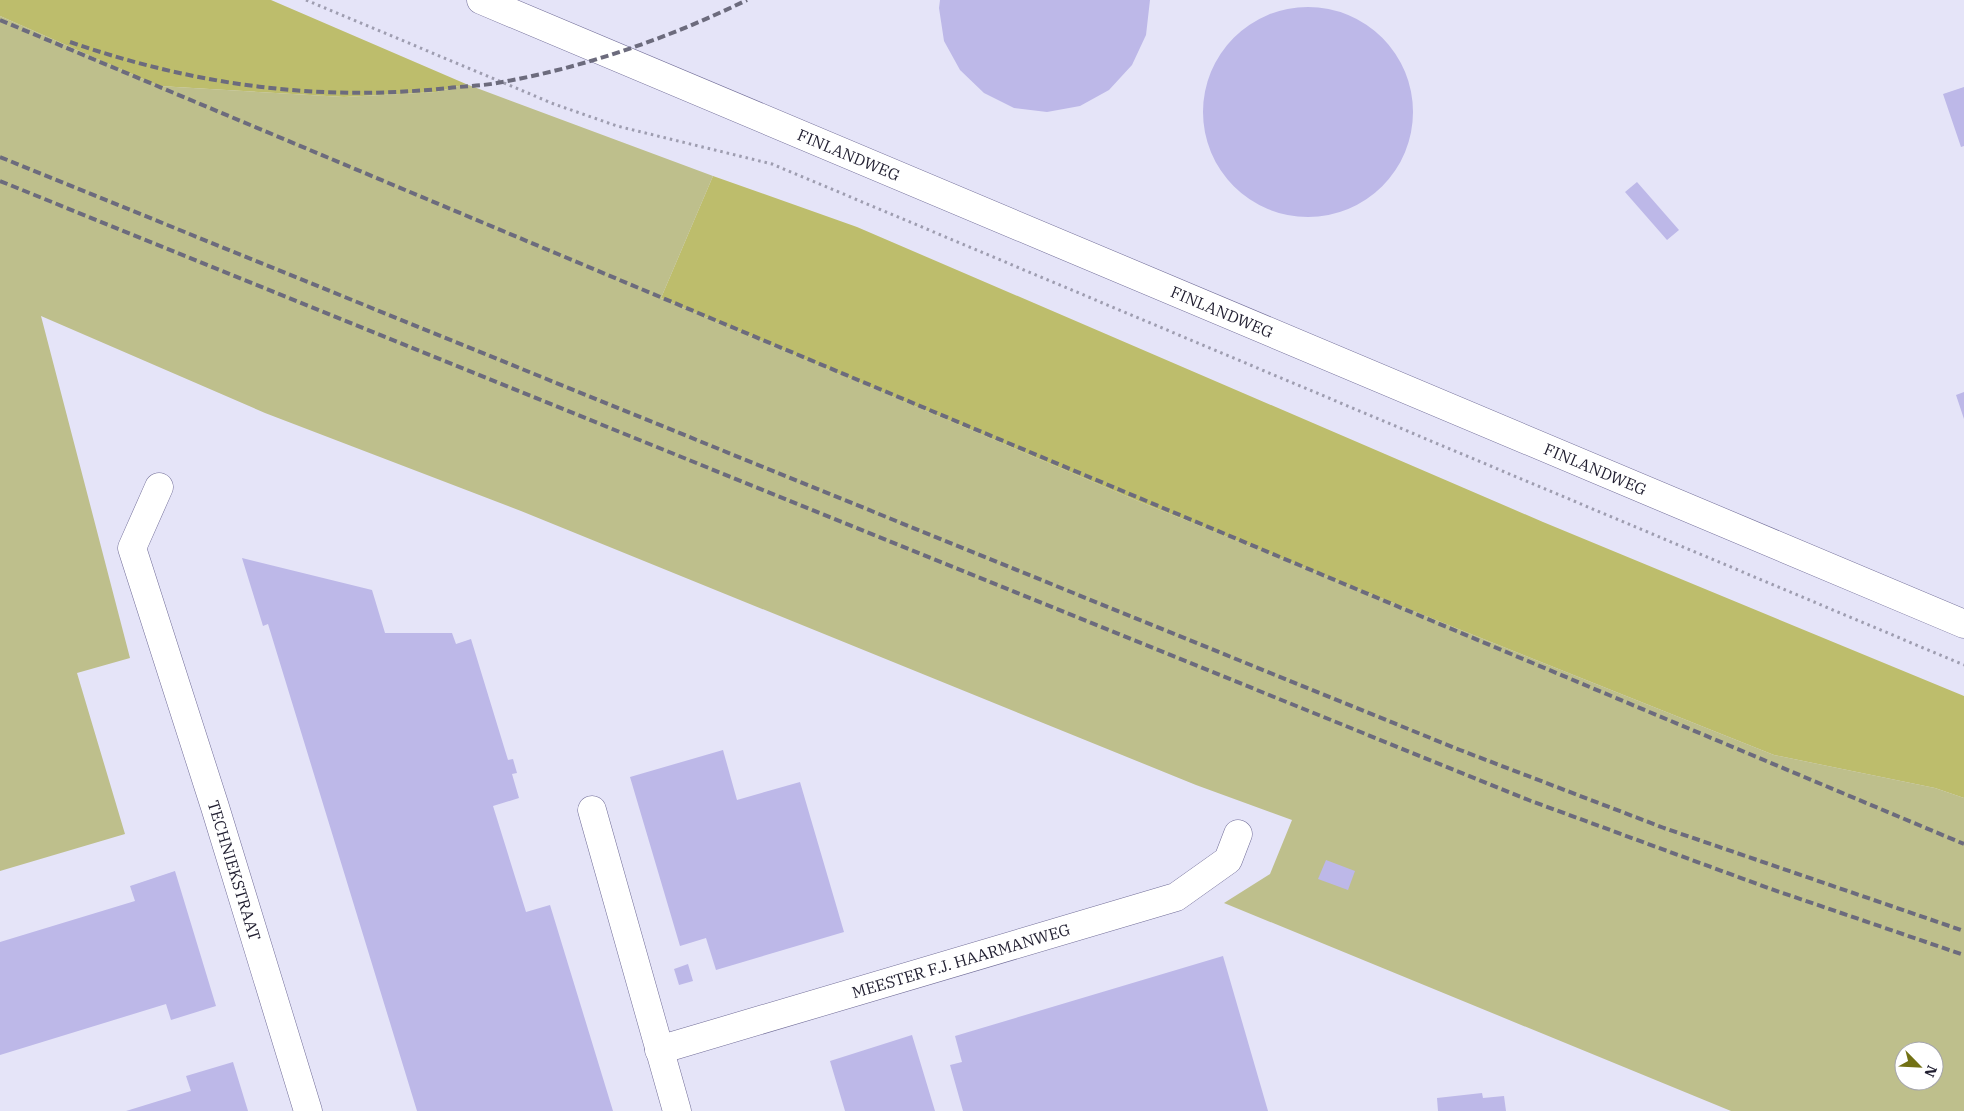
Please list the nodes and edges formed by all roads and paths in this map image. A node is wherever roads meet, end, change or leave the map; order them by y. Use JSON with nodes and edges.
{"nodes":[{"id":1,"x":306,"y":0,"type":"edge"},
{"id":2,"x":481,"y":0,"type":"edge"},
{"id":3,"x":159,"y":487,"type":"dead end"},
{"id":4,"x":1964,"y":624,"type":"edge"},
{"id":5,"x":1964,"y":665,"type":"edge"},
{"id":6,"x":592,"y":810,"type":"dead end"},
{"id":7,"x":1238,"y":834,"type":"dead end"},
{"id":8,"x":659,"y":1050,"type":"junction"},
{"id":9,"x":308,"y":1111,"type":"edge"},
{"id":10,"x":677,"y":1111,"type":"edge"}],
"edges":[{"from":1,"to":5,"type":"path"},
{"from":2,"to":4,"type":"street","name":"FINLANDWEG"},
{"from":3,"to":9,"type":"street","name":"TECHNIEKSTRAAT"},
{"from":6,"to":8,"type":"street"},
{"from":7,"to":8,"type":"street","name":"MEESTER F.J. HAARMANWEG"},
{"from":8,"to":10,"type":"street"}]}
